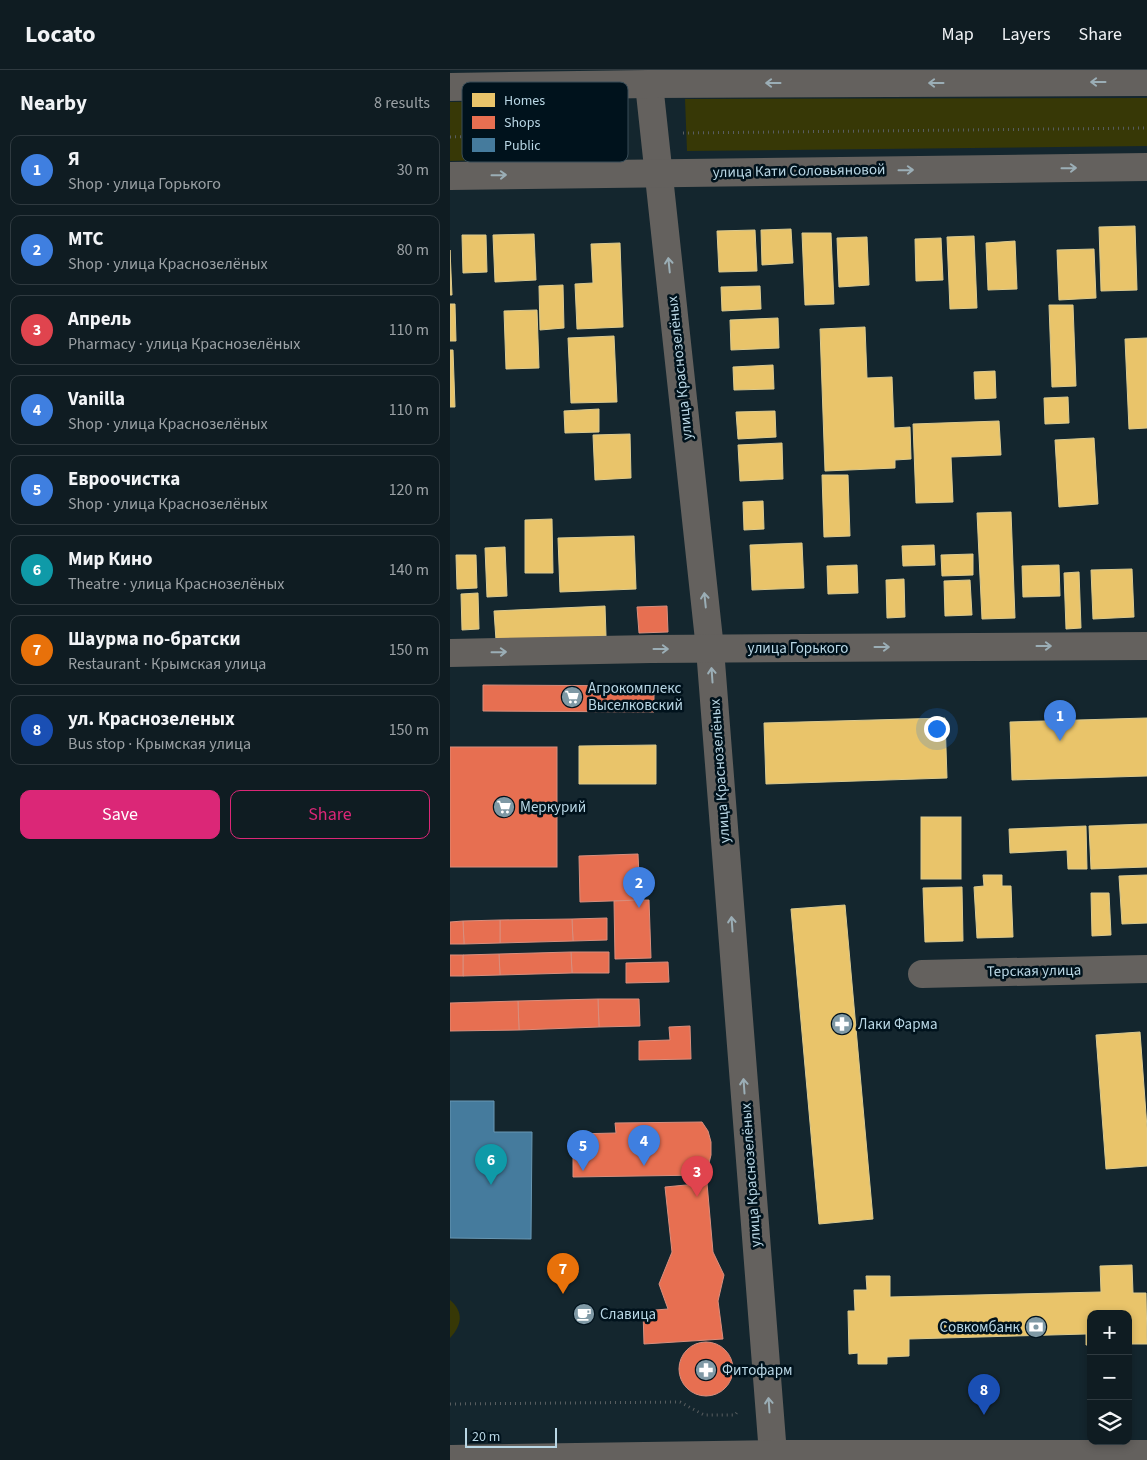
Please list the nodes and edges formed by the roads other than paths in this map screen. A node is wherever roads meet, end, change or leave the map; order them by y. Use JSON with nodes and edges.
{"nodes":[{"id":1,"x":1147,"y":82,"type":"edge"},
{"id":2,"x":628,"y":84,"type":"edge"},
{"id":3,"x":649,"y":84,"type":"junction"},
{"id":4,"x":1147,"y":167,"type":"edge"},
{"id":5,"x":660,"y":173,"type":"junction"},
{"id":6,"x":450,"y":176,"type":"edge"},
{"id":7,"x":1147,"y":646,"type":"edge"},
{"id":8,"x":710,"y":649,"type":"junction"},
{"id":9,"x":450,"y":653,"type":"edge"},
{"id":10,"x":1147,"y":969,"type":"edge"},
{"id":11,"x":922,"y":974,"type":"dead end"},
{"id":12,"x":1147,"y":1454,"type":"edge"},
{"id":13,"x":773,"y":1457,"type":"edge"},
{"id":14,"x":450,"y":1459,"type":"edge"}],
"edges":[{"from":1,"to":3,"type":"street","one_way":true},
{"from":2,"to":3,"type":"street"},
{"from":3,"to":5,"type":"street","name":"улица Краснозелёных"},
{"from":5,"to":4,"type":"street","name":"улица Кати Соловьяновой","one_way":true},
{"from":6,"to":5,"type":"street","name":"улица Кати Соловьяновой","one_way":true},
{"from":8,"to":5,"type":"street","name":"улица Краснозелёных","one_way":true},
{"from":8,"to":7,"type":"street","name":"улица Горького","one_way":true},
{"from":9,"to":8,"type":"street","name":"улица Горького","one_way":true},
{"from":13,"to":8,"type":"street","name":"улица Краснозелёных","one_way":true},
{"from":10,"to":11,"type":"street","name":"Терская улица"},
{"from":12,"to":13,"type":"street"},
{"from":13,"to":14,"type":"street"}]}
